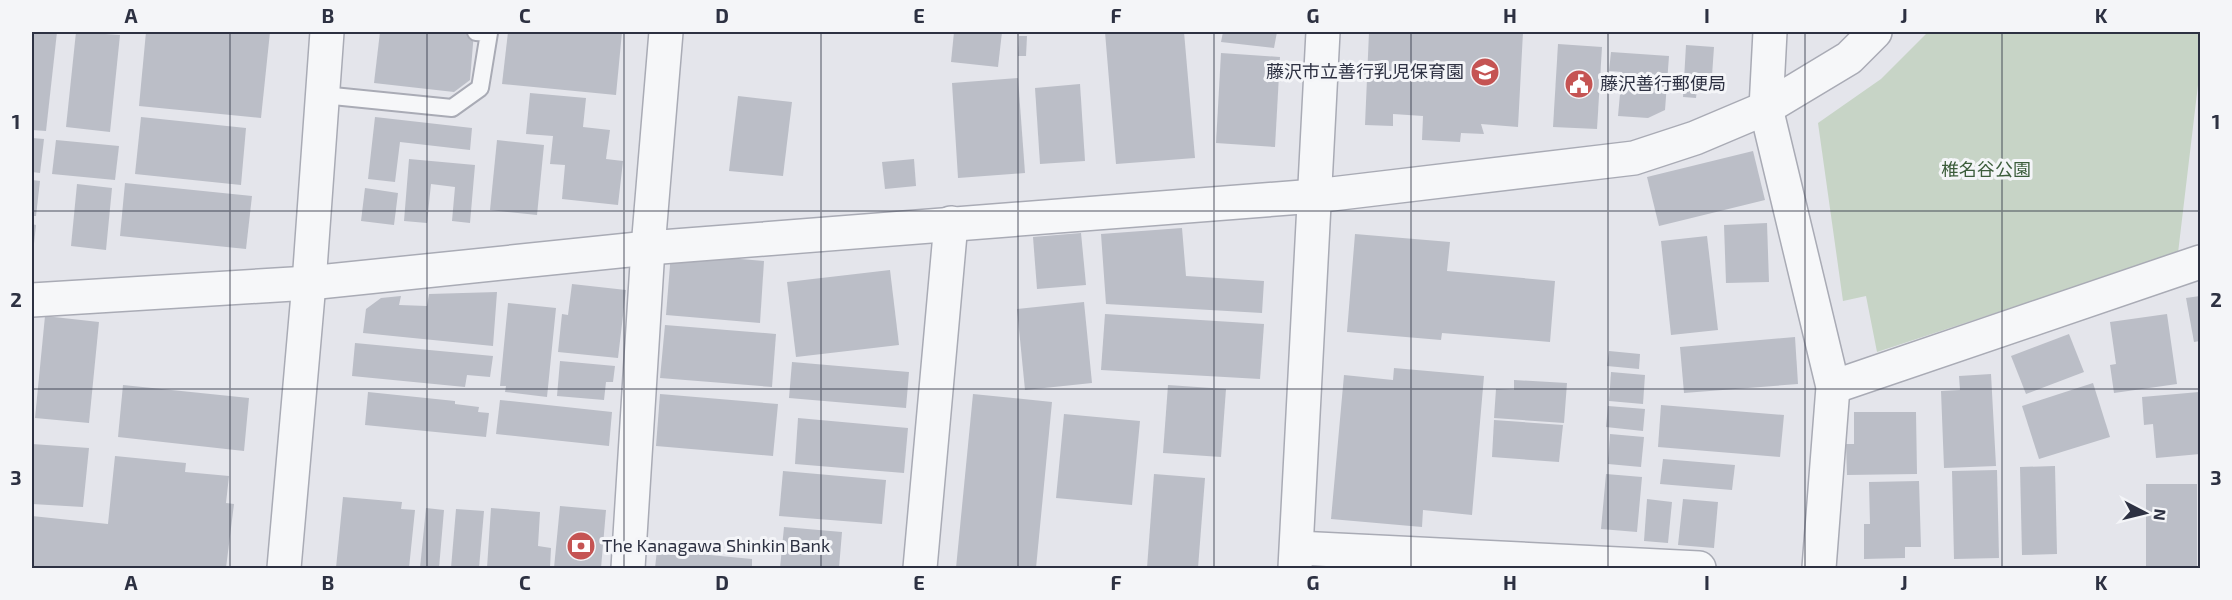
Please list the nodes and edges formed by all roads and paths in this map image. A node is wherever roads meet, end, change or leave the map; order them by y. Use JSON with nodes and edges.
{"nodes":[{"id":1,"x":327,"y":32,"type":"edge"},
{"id":2,"x":476,"y":32,"type":"edge"},
{"id":3,"x":666,"y":32,"type":"edge"},
{"id":4,"x":1323,"y":32,"type":"edge"},
{"id":5,"x":1770,"y":32,"type":"edge"},
{"id":6,"x":1875,"y":32,"type":"edge"},
{"id":7,"x":323,"y":95,"type":"junction"},
{"id":8,"x":1766,"y":108,"type":"junction"},
{"id":9,"x":1315,"y":196,"type":"junction"},
{"id":10,"x":951,"y":223,"type":"junction"},
{"id":11,"x":648,"y":248,"type":"junction"},
{"id":12,"x":2200,"y":262,"type":"edge"},
{"id":13,"x":309,"y":283,"type":"junction"},
{"id":14,"x":32,"y":300,"type":"edge"},
{"id":15,"x":1833,"y":387,"type":"junction"},
{"id":16,"x":1296,"y":558,"type":"edge"},
{"id":17,"x":284,"y":568,"type":"edge"},
{"id":18,"x":628,"y":568,"type":"edge"},
{"id":19,"x":920,"y":568,"type":"edge"},
{"id":20,"x":1699,"y":568,"type":"edge"},
{"id":21,"x":1819,"y":568,"type":"edge"}],
"edges":[{"from":1,"to":7,"type":"street"},
{"from":2,"to":7,"type":"lane"},
{"from":3,"to":11,"type":"street"},
{"from":4,"to":9,"type":"street"},
{"from":5,"to":8,"type":"street"},
{"from":6,"to":8,"type":"street"},
{"from":7,"to":13,"type":"street"},
{"from":8,"to":9,"type":"street"},
{"from":8,"to":15,"type":"street"},
{"from":9,"to":10,"type":"street"},
{"from":9,"to":16,"type":"street"},
{"from":10,"to":11,"type":"street"},
{"from":10,"to":19,"type":"street"},
{"from":11,"to":13,"type":"street"},
{"from":11,"to":18,"type":"street"},
{"from":12,"to":15,"type":"street"},
{"from":13,"to":14,"type":"street"},
{"from":13,"to":17,"type":"street"},
{"from":15,"to":21,"type":"street"},
{"from":16,"to":20,"type":"street"}]}
